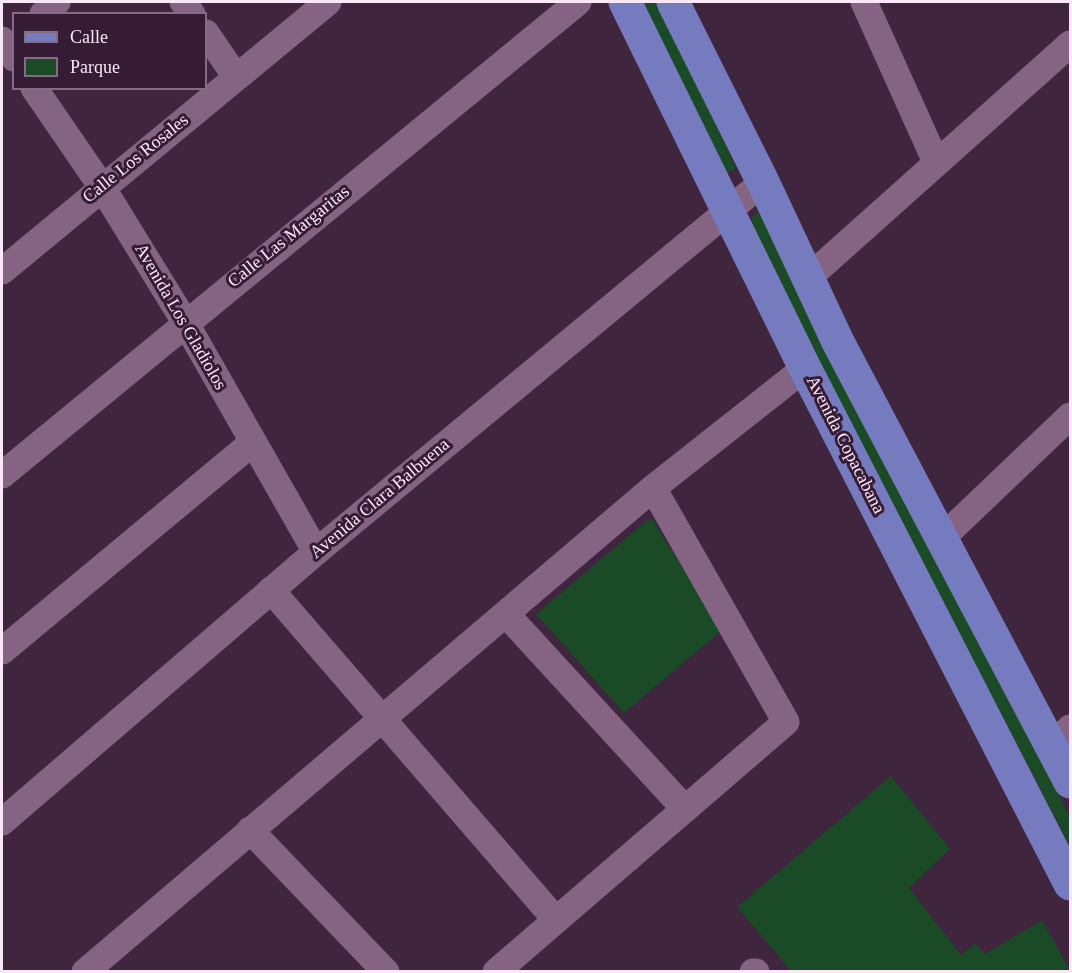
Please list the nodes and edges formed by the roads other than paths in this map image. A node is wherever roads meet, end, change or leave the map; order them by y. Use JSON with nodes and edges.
{"nodes":[{"id":1,"x":57,"y":2,"type":"edge"},
{"id":2,"x":328,"y":2,"type":"edge"},
{"id":3,"x":578,"y":2,"type":"edge"},
{"id":4,"x":625,"y":2,"type":"edge"},
{"id":5,"x":673,"y":2,"type":"edge"},
{"id":6,"x":864,"y":2,"type":"edge"},
{"id":7,"x":45,"y":12,"type":"edge"},
{"id":8,"x":207,"y":34,"type":"edge"},
{"id":9,"x":1071,"y":44,"type":"edge"},
{"id":10,"x":236,"y":77,"type":"junction"},
{"id":11,"x":35,"y":90,"type":"edge"},
{"id":12,"x":936,"y":162,"type":"junction"},
{"id":13,"x":763,"y":182,"type":"junction"},
{"id":14,"x":102,"y":187,"type":"junction"},
{"id":15,"x":729,"y":212,"type":"junction"},
{"id":16,"x":2,"y":271,"type":"edge"},
{"id":17,"x":807,"y":279,"type":"junction"},
{"id":18,"x":185,"y":322,"type":"junction"},
{"id":19,"x":805,"y":368,"type":"junction"},
{"id":20,"x":1071,"y":416,"type":"edge"},
{"id":21,"x":252,"y":442,"type":"junction"},
{"id":22,"x":2,"y":475,"type":"edge"},
{"id":23,"x":653,"y":488,"type":"junction"},
{"id":24,"x":943,"y":537,"type":"junction"},
{"id":25,"x":316,"y":552,"type":"junction"},
{"id":26,"x":271,"y":590,"type":"junction"},
{"id":27,"x":506,"y":614,"type":"junction"},
{"id":28,"x":2,"y":651,"type":"edge"},
{"id":29,"x":382,"y":718,"type":"junction"},
{"id":30,"x":1061,"y":737,"type":"edge"},
{"id":31,"x":1071,"y":782,"type":"edge"},
{"id":32,"x":685,"y":809,"type":"junction"},
{"id":33,"x":2,"y":822,"type":"edge"},
{"id":34,"x":250,"y":831,"type":"junction"},
{"id":35,"x":1071,"y":884,"type":"edge"},
{"id":36,"x":556,"y":920,"type":"junction"},
{"id":37,"x":95,"y":968,"type":"edge"},
{"id":38,"x":386,"y":972,"type":"edge"},
{"id":39,"x":496,"y":972,"type":"edge"}],
"edges":[{"from":1,"to":7,"type":"street"},
{"from":2,"to":10,"type":"street","name":"Calle Los Rosales"},
{"from":3,"to":18,"type":"street","name":"Calle Las Margaritas"},
{"from":4,"to":15,"type":"main road","name":"Avenida Copacabana"},
{"from":5,"to":13,"type":"main road"},
{"from":6,"to":12,"type":"street"},
{"from":8,"to":10,"type":"street"},
{"from":9,"to":12,"type":"street"},
{"from":10,"to":14,"type":"street","name":"Calle Los Rosales"},
{"from":11,"to":14,"type":"street","name":"Avenida Los Gladiolos"},
{"from":12,"to":17,"type":"street"},
{"from":13,"to":15,"type":"street","name":"Avenida Clara Balbuena"},
{"from":13,"to":17,"type":"main road"},
{"from":14,"to":16,"type":"street","name":"Calle Los Rosales"},
{"from":14,"to":18,"type":"street","name":"Avenida Los Gladiolos"},
{"from":15,"to":19,"type":"main road","name":"Avenida Copacabana"},
{"from":15,"to":25,"type":"street","name":"Avenida Clara Balbuena"},
{"from":17,"to":24,"type":"main road"},
{"from":18,"to":21,"type":"street","name":"Avenida Los Gladiolos"},
{"from":18,"to":22,"type":"street","name":"Calle Las Margaritas"},
{"from":19,"to":23,"type":"street"},
{"from":19,"to":35,"type":"main road","name":"Avenida Copacabana"},
{"from":20,"to":24,"type":"street"},
{"from":21,"to":25,"type":"street","name":"Avenida Los Gladiolos"},
{"from":21,"to":28,"type":"street"},
{"from":23,"to":27,"type":"street"},
{"from":23,"to":32,"type":"street"},
{"from":24,"to":30,"type":"main road"},
{"from":25,"to":26,"type":"street","name":"Avenida Clara Balbuena"},
{"from":26,"to":29,"type":"street"},
{"from":26,"to":33,"type":"street","name":"Avenida Clara Balbuena"},
{"from":27,"to":29,"type":"street"},
{"from":27,"to":32,"type":"street"},
{"from":29,"to":34,"type":"street"},
{"from":29,"to":36,"type":"street"},
{"from":30,"to":31,"type":"main road"},
{"from":32,"to":36,"type":"street"},
{"from":34,"to":37,"type":"street"},
{"from":34,"to":38,"type":"street"},
{"from":36,"to":39,"type":"street"}]}
